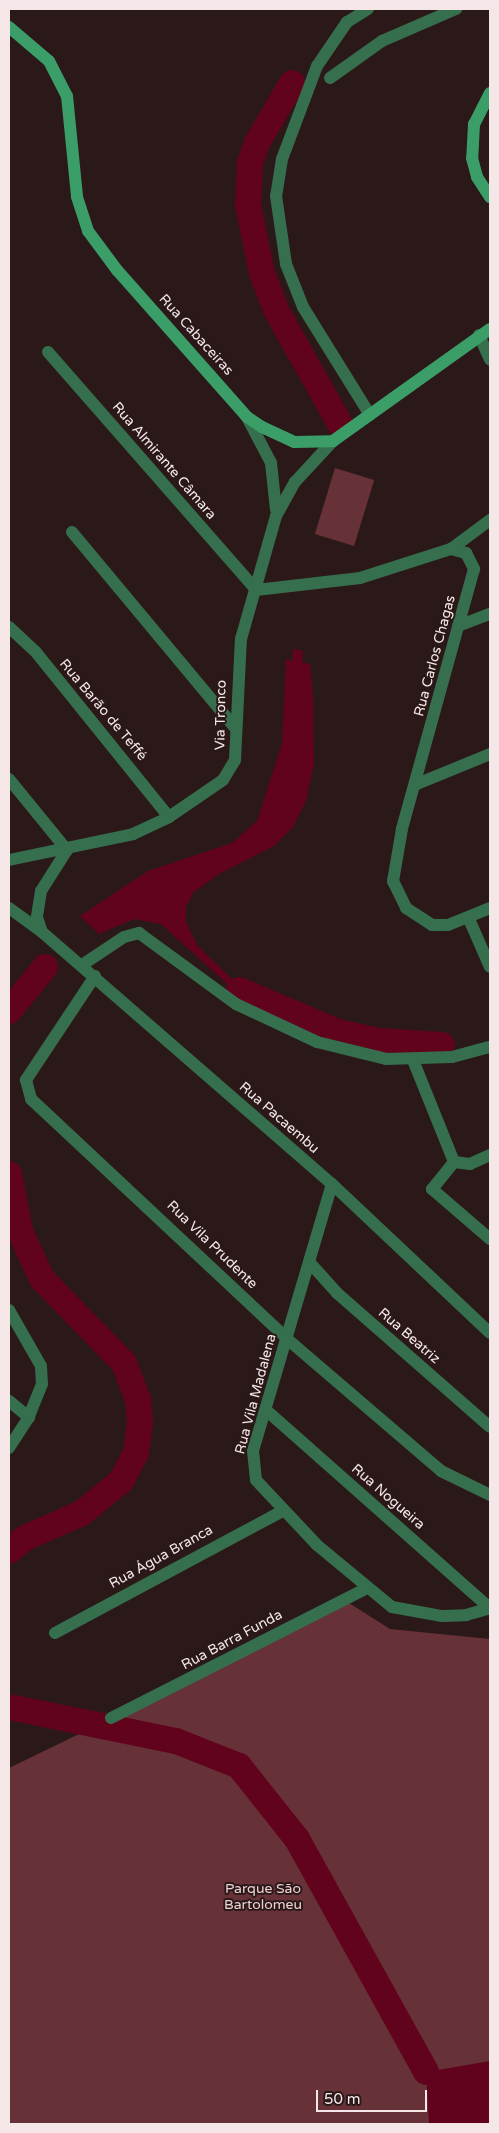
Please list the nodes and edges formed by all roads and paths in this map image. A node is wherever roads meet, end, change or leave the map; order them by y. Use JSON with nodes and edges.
{"nodes":[{"id":1,"x":368,"y":9,"type":"edge"},
{"id":2,"x":456,"y":9,"type":"edge"},
{"id":3,"x":9,"y":27,"type":"edge"},
{"id":4,"x":330,"y":78,"type":"dead end"},
{"id":5,"x":490,"y":93,"type":"edge"},
{"id":6,"x":490,"y":197,"type":"edge"},
{"id":7,"x":485,"y":332,"type":"edge"},
{"id":8,"x":48,"y":352,"type":"dead end"},
{"id":9,"x":490,"y":360,"type":"edge"},
{"id":10,"x":370,"y":415,"type":"junction"},
{"id":11,"x":247,"y":416,"type":"junction"},
{"id":12,"x":333,"y":441,"type":"junction"},
{"id":13,"x":276,"y":516,"type":"junction"},
{"id":14,"x":490,"y":520,"type":"edge"},
{"id":15,"x":72,"y":532,"type":"dead end"},
{"id":16,"x":451,"y":549,"type":"junction"},
{"id":17,"x":256,"y":590,"type":"junction"},
{"id":18,"x":490,"y":614,"type":"edge"},
{"id":19,"x":9,"y":626,"type":"edge"},
{"id":20,"x":458,"y":626,"type":"junction"},
{"id":21,"x":236,"y":729,"type":"junction"},
{"id":22,"x":490,"y":754,"type":"edge"},
{"id":23,"x":9,"y":779,"type":"edge"},
{"id":24,"x":417,"y":784,"type":"junction"},
{"id":25,"x":169,"y":817,"type":"junction"},
{"id":26,"x":68,"y":850,"type":"junction"},
{"id":27,"x":9,"y":860,"type":"edge"},
{"id":28,"x":9,"y":908,"type":"edge"},
{"id":29,"x":490,"y":908,"type":"edge"},
{"id":30,"x":469,"y":919,"type":"junction"},
{"id":31,"x":42,"y":932,"type":"junction"},
{"id":32,"x":82,"y":965,"type":"junction"},
{"id":33,"x":490,"y":966,"type":"edge"},
{"id":34,"x":95,"y":976,"type":"junction"},
{"id":35,"x":490,"y":1047,"type":"edge"},
{"id":36,"x":413,"y":1060,"type":"junction"},
{"id":37,"x":490,"y":1155,"type":"edge"},
{"id":38,"x":454,"y":1162,"type":"junction"},
{"id":39,"x":332,"y":1184,"type":"junction"},
{"id":40,"x":490,"y":1239,"type":"edge"},
{"id":41,"x":312,"y":1264,"type":"junction"},
{"id":42,"x":9,"y":1310,"type":"edge"},
{"id":43,"x":490,"y":1333,"type":"edge"},
{"id":44,"x":286,"y":1338,"type":"junction"},
{"id":45,"x":9,"y":1401,"type":"edge"},
{"id":46,"x":266,"y":1410,"type":"junction"},
{"id":47,"x":29,"y":1417,"type":"junction"},
{"id":48,"x":490,"y":1427,"type":"edge"},
{"id":49,"x":9,"y":1448,"type":"edge"},
{"id":50,"x":490,"y":1495,"type":"edge"},
{"id":51,"x":283,"y":1511,"type":"junction"},
{"id":52,"x":367,"y":1588,"type":"junction"},
{"id":53,"x":490,"y":1607,"type":"edge"},
{"id":54,"x":55,"y":1633,"type":"dead end"},
{"id":55,"x":111,"y":1718,"type":"dead end"}],
"edges":[{"from":1,"to":10,"type":"street"},
{"from":2,"to":4,"type":"street"},
{"from":3,"to":11,"type":"main road","name":"Rua Cabaceiras"},
{"from":5,"to":6,"type":"main road"},
{"from":7,"to":9,"type":"street"},
{"from":7,"to":10,"type":"main road"},
{"from":8,"to":17,"type":"street","name":"Rua Almirante Câmara"},
{"from":10,"to":12,"type":"main road"},
{"from":11,"to":12,"type":"main road","name":"Rua Cabaceiras"},
{"from":11,"to":13,"type":"street"},
{"from":12,"to":13,"type":"street","name":"Via Tronco"},
{"from":13,"to":17,"type":"street","name":"Via Tronco"},
{"from":14,"to":16,"type":"street"},
{"from":15,"to":21,"type":"street"},
{"from":16,"to":17,"type":"street"},
{"from":16,"to":20,"type":"street","name":"Rua Carlos Chagas"},
{"from":17,"to":21,"type":"street","name":"Via Tronco"},
{"from":18,"to":20,"type":"street"},
{"from":19,"to":25,"type":"street","name":"Rua Barão de Teffé"},
{"from":20,"to":24,"type":"street","name":"Rua Carlos Chagas"},
{"from":21,"to":25,"type":"street","name":"Via Tronco"},
{"from":22,"to":24,"type":"street"},
{"from":23,"to":26,"type":"street"},
{"from":24,"to":30,"type":"street","name":"Rua Carlos Chagas"},
{"from":25,"to":26,"type":"street","name":"Via Tronco"},
{"from":26,"to":27,"type":"street","name":"Via Tronco"},
{"from":26,"to":31,"type":"street"},
{"from":28,"to":31,"type":"street","name":"Rua Pacaembu"},
{"from":29,"to":30,"type":"street","name":"Rua Carlos Chagas"},
{"from":30,"to":33,"type":"street"},
{"from":31,"to":32,"type":"street","name":"Rua Pacaembu"},
{"from":32,"to":34,"type":"street","name":"Rua Pacaembu"},
{"from":32,"to":36,"type":"street"},
{"from":34,"to":39,"type":"street","name":"Rua Pacaembu"},
{"from":34,"to":44,"type":"street","name":"Rua Vila Prudente"},
{"from":35,"to":36,"type":"street"},
{"from":36,"to":38,"type":"street"},
{"from":37,"to":38,"type":"street"},
{"from":38,"to":40,"type":"street"},
{"from":39,"to":41,"type":"street","name":"Rua Vila Madalena"},
{"from":39,"to":43,"type":"street","name":"Rua Pacaembu"},
{"from":41,"to":44,"type":"street","name":"Rua Vila Madalena"},
{"from":41,"to":48,"type":"street","name":"Rua Beatriz"},
{"from":42,"to":47,"type":"street"},
{"from":44,"to":46,"type":"street","name":"Rua Vila Madalena"},
{"from":44,"to":50,"type":"street","name":"Rua Vila Prudente"},
{"from":45,"to":47,"type":"street"},
{"from":46,"to":51,"type":"street","name":"Rua Vila Madalena"},
{"from":46,"to":53,"type":"street","name":"Rua Nogueira"},
{"from":47,"to":49,"type":"street"},
{"from":51,"to":52,"type":"street","name":"Rua Vila Madalena"},
{"from":51,"to":54,"type":"street","name":"Rua Água Branca"},
{"from":52,"to":53,"type":"street","name":"Rua Vila Madalena"},
{"from":52,"to":55,"type":"street","name":"Rua Barra Funda"}]}
